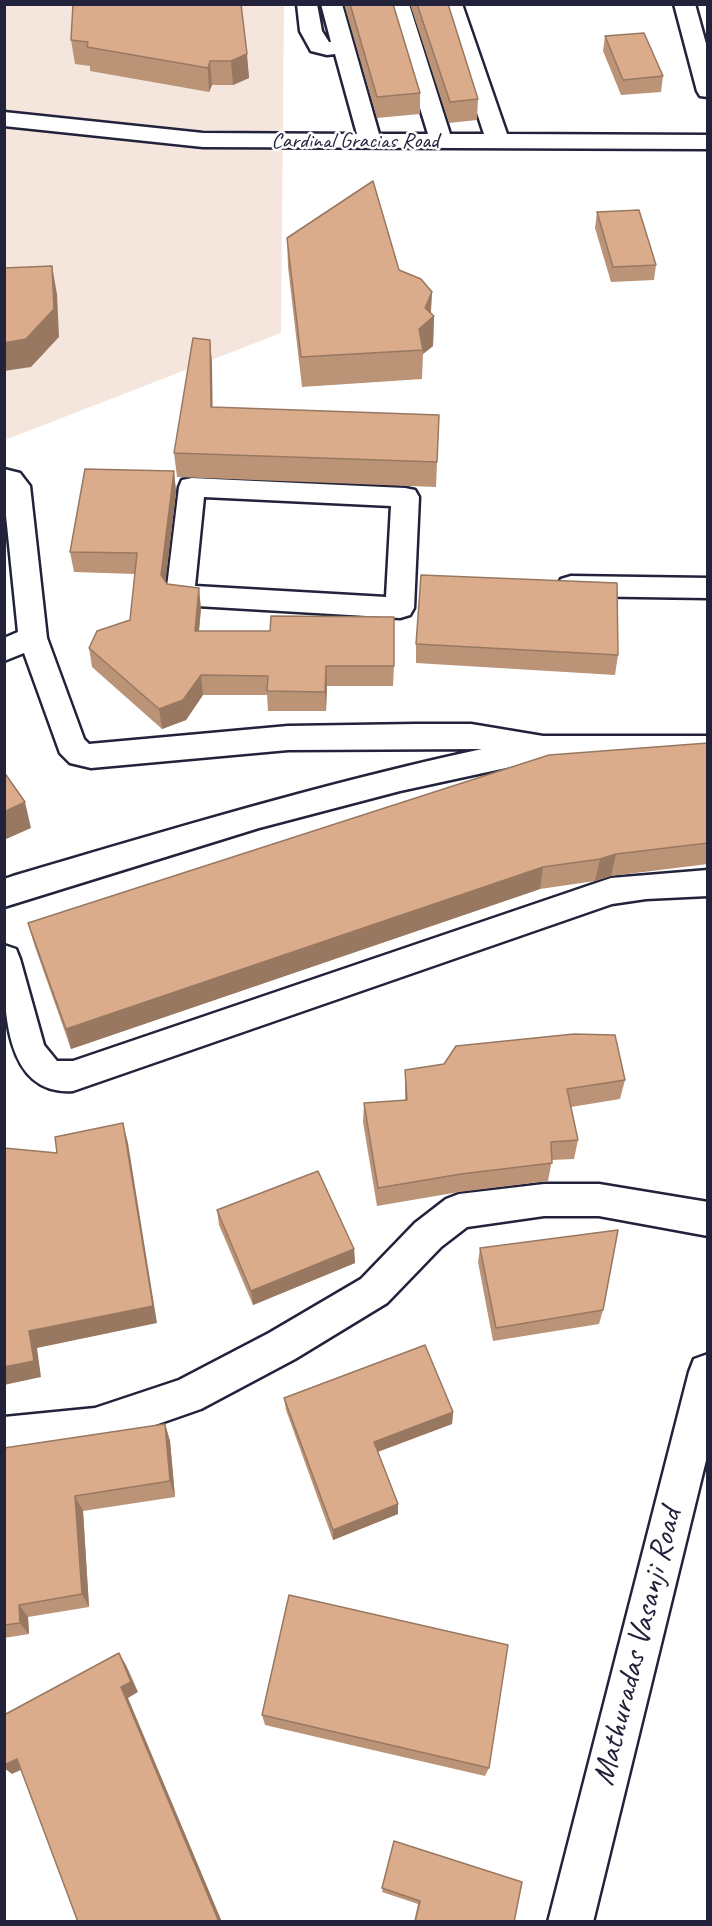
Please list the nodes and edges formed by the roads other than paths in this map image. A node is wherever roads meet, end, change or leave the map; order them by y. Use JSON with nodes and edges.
{"nodes":[{"id":1,"x":307,"y":4,"type":"edge"},
{"id":2,"x":331,"y":4,"type":"edge"},
{"id":3,"x":398,"y":4,"type":"edge"},
{"id":4,"x":452,"y":4,"type":"edge"},
{"id":5,"x":684,"y":4,"type":"edge"},
{"id":6,"x":343,"y":46,"type":"junction"},
{"id":7,"x":708,"y":91,"type":"edge"},
{"id":8,"x":4,"y":119,"type":"edge"},
{"id":9,"x":368,"y":132,"type":"junction"},
{"id":10,"x":438,"y":133,"type":"junction"},
{"id":11,"x":495,"y":134,"type":"junction"},
{"id":12,"x":708,"y":142,"type":"edge"},
{"id":13,"x":4,"y":478,"type":"edge"},
{"id":14,"x":413,"y":583,"type":"joint"},
{"id":15,"x":543,"y":585,"type":"edge"},
{"id":16,"x":708,"y":588,"type":"edge"},
{"id":17,"x":33,"y":638,"type":"junction"},
{"id":18,"x":4,"y":650,"type":"edge"},
{"id":19,"x":543,"y":748,"type":"junction"},
{"id":20,"x":708,"y":748,"type":"edge"},
{"id":21,"x":708,"y":883,"type":"edge"},
{"id":22,"x":4,"y":894,"type":"edge"},
{"id":23,"x":4,"y":959,"type":"edge"},
{"id":24,"x":708,"y":1220,"type":"edge"},
{"id":25,"x":708,"y":1372,"type":"edge"},
{"id":26,"x":4,"y":1436,"type":"edge"},
{"id":27,"x":570,"y":1922,"type":"edge"}],
"edges":[{"from":1,"to":6,"type":"street"},
{"from":2,"to":6,"type":"street"},
{"from":3,"to":10,"type":"street"},
{"from":4,"to":11,"type":"street"},
{"from":5,"to":7,"type":"street"},
{"from":6,"to":9,"type":"street"},
{"from":8,"to":9,"type":"street","name":"Cardinal Gracias Road"},
{"from":9,"to":10,"type":"street","name":"Cardinal Gracias Road"},
{"from":10,"to":11,"type":"street","name":"Cardinal Gracias Road"},
{"from":11,"to":12,"type":"street","name":"Cardinal Gracias Road"},
{"from":13,"to":17,"type":"street"},
{"from":14,"to":14,"type":"street"},
{"from":15,"to":16,"type":"street"},
{"from":17,"to":18,"type":"street"},
{"from":17,"to":19,"type":"street"},
{"from":19,"to":20,"type":"street"},
{"from":19,"to":22,"type":"street"},
{"from":21,"to":23,"type":"street"},
{"from":24,"to":26,"type":"street"},
{"from":25,"to":27,"type":"street","name":"Mathuradas Vasanji Road"}]}
